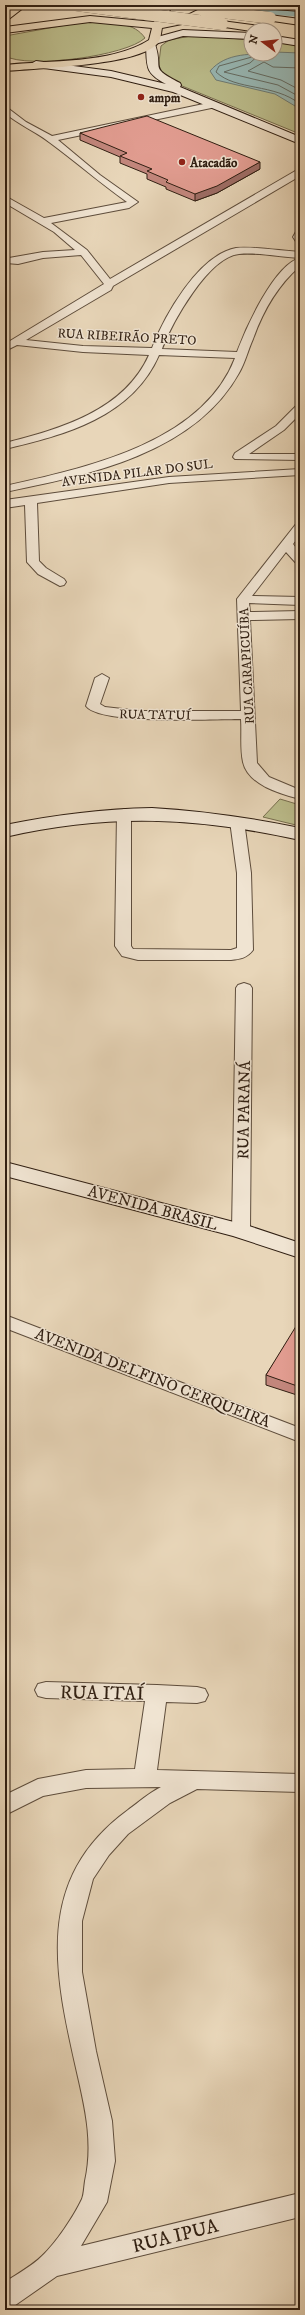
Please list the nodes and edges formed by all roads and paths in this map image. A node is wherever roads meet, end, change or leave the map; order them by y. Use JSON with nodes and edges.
{"nodes":[{"id":1,"x":22,"y":5,"type":"edge"},
{"id":2,"x":76,"y":5,"type":"edge"},
{"id":3,"x":165,"y":5,"type":"edge"},
{"id":4,"x":215,"y":5,"type":"edge"},
{"id":5,"x":263,"y":5,"type":"edge"},
{"id":6,"x":300,"y":8,"type":"edge"},
{"id":7,"x":5,"y":19,"type":"edge"},
{"id":8,"x":300,"y":22,"type":"edge"},
{"id":9,"x":243,"y":27,"type":"edge"},
{"id":10,"x":5,"y":30,"type":"edge"},
{"id":11,"x":283,"y":32,"type":"edge"},
{"id":12,"x":300,"y":34,"type":"edge"},
{"id":13,"x":155,"y":36,"type":"junction"},
{"id":14,"x":243,"y":36,"type":"edge"},
{"id":15,"x":243,"y":36,"type":"edge"},
{"id":16,"x":283,"y":40,"type":"edge"},
{"id":17,"x":300,"y":43,"type":"edge"},
{"id":18,"x":5,"y":60,"type":"edge"},
{"id":19,"x":36,"y":64,"type":"junction"},
{"id":20,"x":143,"y":67,"type":"junction"},
{"id":21,"x":5,"y":68,"type":"edge"},
{"id":22,"x":128,"y":77,"type":"junction"},
{"id":23,"x":213,"y":105,"type":"junction"},
{"id":24,"x":5,"y":109,"type":"edge"},
{"id":25,"x":300,"y":136,"type":"edge"},
{"id":26,"x":51,"y":139,"type":"junction"},
{"id":27,"x":300,"y":141,"type":"edge"},
{"id":28,"x":300,"y":172,"type":"edge"},
{"id":29,"x":5,"y":199,"type":"edge"},
{"id":30,"x":45,"y":221,"type":"junction"},
{"id":31,"x":300,"y":232,"type":"edge"},
{"id":32,"x":300,"y":241,"type":"edge"},
{"id":33,"x":84,"y":252,"type":"junction"},
{"id":34,"x":300,"y":255,"type":"edge"},
{"id":35,"x":9,"y":261,"type":"dead end"},
{"id":36,"x":300,"y":262,"type":"edge"},
{"id":37,"x":108,"y":286,"type":"junction"},
{"id":38,"x":10,"y":345,"type":"edge"},
{"id":39,"x":157,"y":352,"type":"junction"},
{"id":40,"x":239,"y":355,"type":"junction"},
{"id":41,"x":300,"y":408,"type":"edge"},
{"id":42,"x":5,"y":446,"type":"edge"},
{"id":43,"x":300,"y":457,"type":"edge"},
{"id":44,"x":272,"y":472,"type":"junction"},
{"id":45,"x":300,"y":472,"type":"edge"},
{"id":46,"x":300,"y":478,"type":"edge"},
{"id":47,"x":5,"y":489,"type":"edge"},
{"id":48,"x":31,"y":499,"type":"junction"},
{"id":49,"x":5,"y":504,"type":"edge"},
{"id":50,"x":300,"y":527,"type":"edge"},
{"id":51,"x":286,"y":544,"type":"junction"},
{"id":52,"x":300,"y":560,"type":"edge"},
{"id":53,"x":60,"y":582,"type":"dead end"},
{"id":54,"x":243,"y":599,"type":"junction"},
{"id":55,"x":300,"y":601,"type":"edge"},
{"id":56,"x":300,"y":615,"type":"edge"},
{"id":57,"x":244,"y":616,"type":"junction"},
{"id":58,"x":102,"y":678,"type":"dead end"},
{"id":59,"x":249,"y":715,"type":"junction"},
{"id":60,"x":300,"y":795,"type":"edge"},
{"id":61,"x":124,"y":813,"type":"junction"},
{"id":62,"x":237,"y":821,"type":"junction"},
{"id":63,"x":5,"y":831,"type":"edge"},
{"id":64,"x":300,"y":834,"type":"edge"},
{"id":65,"x":244,"y":988,"type":"dead end"},
{"id":66,"x":5,"y":1169,"type":"edge"},
{"id":67,"x":241,"y":1231,"type":"junction"},
{"id":68,"x":300,"y":1251,"type":"edge"},
{"id":69,"x":5,"y":1321,"type":"edge"},
{"id":70,"x":300,"y":1435,"type":"edge"},
{"id":71,"x":46,"y":1690,"type":"dead end"},
{"id":72,"x":158,"y":1693,"type":"junction"},
{"id":73,"x":197,"y":1695,"type":"dead end"},
{"id":74,"x":145,"y":1778,"type":"junction"},
{"id":75,"x":194,"y":1780,"type":"junction"},
{"id":76,"x":300,"y":1783,"type":"edge"},
{"id":77,"x":5,"y":1806,"type":"edge"},
{"id":78,"x":300,"y":2205,"type":"edge"},
{"id":79,"x":51,"y":2265,"type":"junction"},
{"id":80,"x":5,"y":2297,"type":"edge"}],
"edges":[{"from":1,"to":7,"type":"main road"},
{"from":2,"to":9,"type":"main road","bridge":true},
{"from":3,"to":8,"type":"main road","bridge":true},
{"from":3,"to":13,"type":"main road"},
{"from":4,"to":13,"type":"main road"},
{"from":5,"to":6,"type":"main road"},
{"from":10,"to":13,"type":"main road"},
{"from":11,"to":12,"type":"main road"},
{"from":13,"to":14,"type":"main road"},
{"from":13,"to":15,"type":"main road"},
{"from":13,"to":19,"type":"main road"},
{"from":13,"to":20,"type":"main road"},
{"from":16,"to":17,"type":"main road"},
{"from":18,"to":19,"type":"main road"},
{"from":19,"to":21,"type":"main road"},
{"from":19,"to":22,"type":"main road"},
{"from":20,"to":22,"type":"main road"},
{"from":20,"to":25,"type":"main road"},
{"from":22,"to":23,"type":"main road"},
{"from":23,"to":26,"type":"street"},
{"from":23,"to":27,"type":"main road"},
{"from":24,"to":26,"type":"street"},
{"from":26,"to":30,"type":"street"},
{"from":28,"to":37,"type":"street"},
{"from":29,"to":30,"type":"street"},
{"from":30,"to":33,"type":"street"},
{"from":31,"to":32,"type":"street"},
{"from":33,"to":35,"type":"street"},
{"from":33,"to":37,"type":"street"},
{"from":34,"to":39,"type":"street"},
{"from":36,"to":40,"type":"street"},
{"from":37,"to":38,"type":"street"},
{"from":38,"to":39,"type":"street","name":"RUA RIBEIRÃO PRETO"},
{"from":39,"to":40,"type":"street","name":"RUA RIBEIRÃO PRETO"},
{"from":39,"to":42,"type":"street"},
{"from":40,"to":47,"type":"street"},
{"from":41,"to":43,"type":"street"},
{"from":44,"to":45,"type":"street","name":"AVENIDA PILAR DO SUL"},
{"from":44,"to":46,"type":"street","name":"AVENIDA PILAR DO SUL"},
{"from":44,"to":48,"type":"street","name":"AVENIDA PILAR DO SUL"},
{"from":48,"to":49,"type":"street","name":"AVENIDA PILAR DO SUL"},
{"from":48,"to":53,"type":"street"},
{"from":50,"to":51,"type":"street","name":"RUA CARAPICUÍBA"},
{"from":51,"to":52,"type":"street"},
{"from":51,"to":54,"type":"street","name":"RUA CARAPICUÍBA"},
{"from":54,"to":55,"type":"street"},
{"from":54,"to":57,"type":"street","name":"RUA CARAPICUÍBA"},
{"from":56,"to":57,"type":"street"},
{"from":57,"to":59,"type":"street","name":"RUA CARAPICUÍBA"},
{"from":58,"to":59,"type":"street","name":"RUA TATUÍ"},
{"from":59,"to":60,"type":"street","name":"RUA CARAPICUÍBA"},
{"from":61,"to":62,"type":"main road"},
{"from":61,"to":62,"type":"street"},
{"from":61,"to":63,"type":"main road"},
{"from":62,"to":64,"type":"main road"},
{"from":65,"to":67,"type":"street","name":"RUA PARANÁ"},
{"from":66,"to":67,"type":"main road","name":"AVENIDA BRASIL"},
{"from":67,"to":68,"type":"main road","name":"AVENIDA BRASIL"},
{"from":69,"to":70,"type":"street","name":"AVENIDA DELFINO CERQUEIRA"},
{"from":71,"to":72,"type":"street","name":"RUA ITAÍ"},
{"from":72,"to":73,"type":"street","name":"RUA ITAÍ"},
{"from":72,"to":74,"type":"street","name":"RUA ITAÍ"},
{"from":74,"to":75,"type":"street"},
{"from":74,"to":77,"type":"street"},
{"from":75,"to":76,"type":"street"},
{"from":75,"to":79,"type":"street"},
{"from":78,"to":79,"type":"street","name":"RUA IPUA"},
{"from":79,"to":80,"type":"street"}]}
